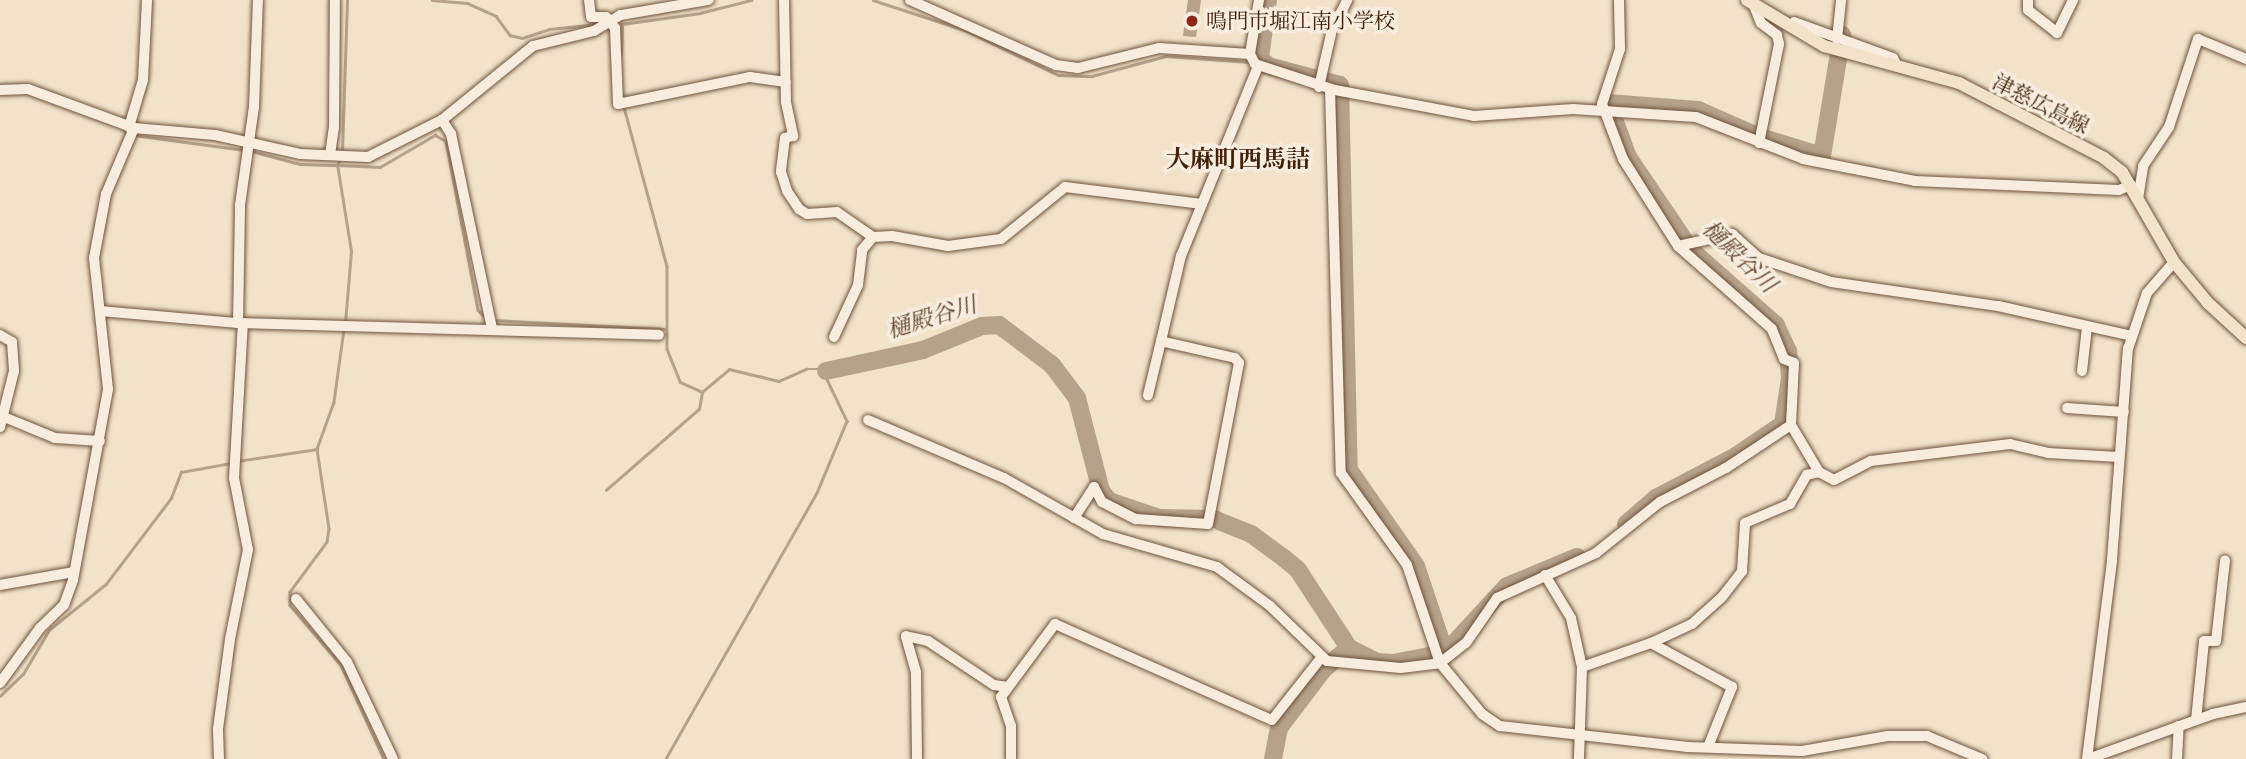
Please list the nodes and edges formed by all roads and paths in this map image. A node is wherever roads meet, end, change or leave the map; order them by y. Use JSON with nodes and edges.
{"nodes":[{"id":1,"x":147,"y":0,"type":"edge"},
{"id":2,"x":258,"y":0,"type":"edge"},
{"id":3,"x":335,"y":0,"type":"edge"},
{"id":4,"x":589,"y":0,"type":"edge"},
{"id":5,"x":709,"y":0,"type":"edge"},
{"id":6,"x":785,"y":0,"type":"edge"},
{"id":7,"x":910,"y":0,"type":"edge"},
{"id":8,"x":1259,"y":0,"type":"edge"},
{"id":9,"x":1347,"y":0,"type":"edge"},
{"id":10,"x":1619,"y":0,"type":"edge"},
{"id":11,"x":1841,"y":0,"type":"edge"},
{"id":12,"x":2028,"y":0,"type":"edge"},
{"id":13,"x":2073,"y":0,"type":"edge"},
{"id":14,"x":1754,"y":5,"type":"edge"},
{"id":15,"x":611,"y":22,"type":"junction"},
{"id":16,"x":1837,"y":39,"type":"junction"},
{"id":17,"x":2246,"y":59,"type":"edge"},
{"id":18,"x":1254,"y":61,"type":"junction"},
{"id":19,"x":1897,"y":66,"type":"junction"},
{"id":20,"x":786,"y":82,"type":"junction"},
{"id":21,"x":0,"y":90,"type":"edge"},
{"id":22,"x":1332,"y":90,"type":"junction"},
{"id":23,"x":1609,"y":109,"type":"junction"},
{"id":24,"x":442,"y":120,"type":"junction"},
{"id":25,"x":132,"y":127,"type":"junction"},
{"id":26,"x":1759,"y":143,"type":"junction"},
{"id":27,"x":246,"y":147,"type":"junction"},
{"id":28,"x":332,"y":155,"type":"junction"},
{"id":29,"x":2131,"y":185,"type":"junction"},
{"id":30,"x":2138,"y":199,"type":"junction"},
{"id":31,"x":1202,"y":204,"type":"junction"},
{"id":32,"x":873,"y":237,"type":"junction"},
{"id":33,"x":1683,"y":244,"type":"junction"},
{"id":34,"x":2174,"y":262,"type":"junction"},
{"id":35,"x":100,"y":311,"type":"junction"},
{"id":36,"x":492,"y":322,"type":"junction"},
{"id":37,"x":241,"y":323,"type":"junction"},
{"id":38,"x":2087,"y":327,"type":"junction"},
{"id":39,"x":0,"y":335,"type":"edge"},
{"id":40,"x":659,"y":335,"type":"dead end"},
{"id":41,"x":2132,"y":336,"type":"junction"},
{"id":42,"x":834,"y":338,"type":"dead end"},
{"id":43,"x":2246,"y":338,"type":"edge"},
{"id":44,"x":1161,"y":341,"type":"junction"},
{"id":45,"x":2082,"y":371,"type":"dead end"},
{"id":46,"x":1148,"y":395,"type":"dead end"},
{"id":47,"x":2067,"y":408,"type":"dead end"},
{"id":48,"x":2124,"y":412,"type":"junction"},
{"id":49,"x":868,"y":420,"type":"dead end"},
{"id":50,"x":2,"y":422,"type":"edge"},
{"id":51,"x":1787,"y":427,"type":"junction"},
{"id":52,"x":100,"y":441,"type":"junction"},
{"id":53,"x":2119,"y":457,"type":"junction"},
{"id":54,"x":1815,"y":473,"type":"junction"},
{"id":55,"x":1074,"y":518,"type":"junction"},
{"id":56,"x":2225,"y":561,"type":"dead end"},
{"id":57,"x":74,"y":572,"type":"junction"},
{"id":58,"x":1545,"y":575,"type":"junction"},
{"id":59,"x":0,"y":585,"type":"edge"},
{"id":60,"x":296,"y":598,"type":"dead end"},
{"id":61,"x":1650,"y":643,"type":"junction"},
{"id":62,"x":1438,"y":657,"type":"junction"},
{"id":63,"x":1327,"y":661,"type":"junction"},
{"id":64,"x":1582,"y":667,"type":"junction"},
{"id":65,"x":0,"y":683,"type":"edge"},
{"id":66,"x":1008,"y":687,"type":"junction"},
{"id":67,"x":2246,"y":707,"type":"edge"},
{"id":68,"x":2196,"y":720,"type":"junction"},
{"id":69,"x":2179,"y":726,"type":"junction"},
{"id":70,"x":1581,"y":734,"type":"junction"},
{"id":71,"x":1709,"y":747,"type":"junction"},
{"id":72,"x":219,"y":759,"type":"edge"},
{"id":73,"x":393,"y":759,"type":"edge"},
{"id":74,"x":917,"y":759,"type":"edge"},
{"id":75,"x":1011,"y":759,"type":"edge"},
{"id":76,"x":1579,"y":759,"type":"edge"},
{"id":77,"x":1980,"y":759,"type":"edge"},
{"id":78,"x":2088,"y":759,"type":"edge"},
{"id":79,"x":2177,"y":759,"type":"edge"}],
"edges":[{"from":1,"to":25,"type":"street"},
{"from":2,"to":27,"type":"street"},
{"from":3,"to":28,"type":"street"},
{"from":4,"to":15,"type":"street"},
{"from":5,"to":15,"type":"street"},
{"from":6,"to":20,"type":"street"},
{"from":7,"to":18,"type":"street"},
{"from":8,"to":18,"type":"street"},
{"from":9,"to":22,"type":"street"},
{"from":10,"to":23,"type":"street"},
{"from":11,"to":16,"type":"street"},
{"from":12,"to":13,"type":"street"},
{"from":14,"to":16,"type":"street"},
{"from":14,"to":19,"type":"main road","name":"津慈広島線"},
{"from":14,"to":26,"type":"street"},
{"from":15,"to":20,"type":"street"},
{"from":15,"to":24,"type":"street"},
{"from":16,"to":19,"type":"street"},
{"from":17,"to":30,"type":"street"},
{"from":18,"to":22,"type":"street"},
{"from":18,"to":31,"type":"street"},
{"from":19,"to":29,"type":"main road","name":"津慈広島線"},
{"from":20,"to":32,"type":"street"},
{"from":21,"to":25,"type":"street"},
{"from":22,"to":23,"type":"street"},
{"from":22,"to":62,"type":"street"},
{"from":23,"to":26,"type":"street"},
{"from":23,"to":33,"type":"street"},
{"from":24,"to":28,"type":"street"},
{"from":24,"to":36,"type":"street"},
{"from":25,"to":27,"type":"street"},
{"from":25,"to":35,"type":"street"},
{"from":26,"to":29,"type":"street"},
{"from":27,"to":28,"type":"street"},
{"from":27,"to":37,"type":"street"},
{"from":29,"to":30,"type":"main road","name":"津慈広島線"},
{"from":30,"to":34,"type":"main road","name":"津慈広島線"},
{"from":31,"to":32,"type":"street"},
{"from":31,"to":44,"type":"street"},
{"from":32,"to":42,"type":"street"},
{"from":33,"to":38,"type":"street"},
{"from":33,"to":51,"type":"street"},
{"from":34,"to":41,"type":"street"},
{"from":34,"to":43,"type":"main road","name":"津慈広島線"},
{"from":35,"to":37,"type":"street"},
{"from":35,"to":52,"type":"street"},
{"from":36,"to":37,"type":"street"},
{"from":36,"to":40,"type":"street"},
{"from":37,"to":72,"type":"street"},
{"from":38,"to":41,"type":"street"},
{"from":38,"to":45,"type":"street"},
{"from":39,"to":50,"type":"street"},
{"from":41,"to":48,"type":"street"},
{"from":44,"to":46,"type":"street"},
{"from":44,"to":55,"type":"street"},
{"from":47,"to":48,"type":"street"},
{"from":48,"to":53,"type":"street"},
{"from":49,"to":55,"type":"street"},
{"from":50,"to":52,"type":"street"},
{"from":51,"to":54,"type":"street"},
{"from":51,"to":58,"type":"street"},
{"from":52,"to":57,"type":"street"},
{"from":53,"to":54,"type":"street"},
{"from":53,"to":78,"type":"street"},
{"from":54,"to":61,"type":"street"},
{"from":55,"to":63,"type":"street"},
{"from":56,"to":68,"type":"street"},
{"from":57,"to":59,"type":"street"},
{"from":57,"to":65,"type":"street"},
{"from":58,"to":62,"type":"street"},
{"from":58,"to":64,"type":"street"},
{"from":60,"to":73,"type":"street"},
{"from":61,"to":64,"type":"street"},
{"from":61,"to":71,"type":"street"},
{"from":62,"to":63,"type":"street"},
{"from":62,"to":70,"type":"street"},
{"from":63,"to":66,"type":"street"},
{"from":64,"to":70,"type":"street"},
{"from":66,"to":74,"type":"street"},
{"from":66,"to":75,"type":"street"},
{"from":67,"to":68,"type":"street"},
{"from":68,"to":69,"type":"street"},
{"from":69,"to":78,"type":"street"},
{"from":69,"to":79,"type":"street"},
{"from":70,"to":71,"type":"street"},
{"from":70,"to":76,"type":"street"},
{"from":71,"to":77,"type":"street"}]}
